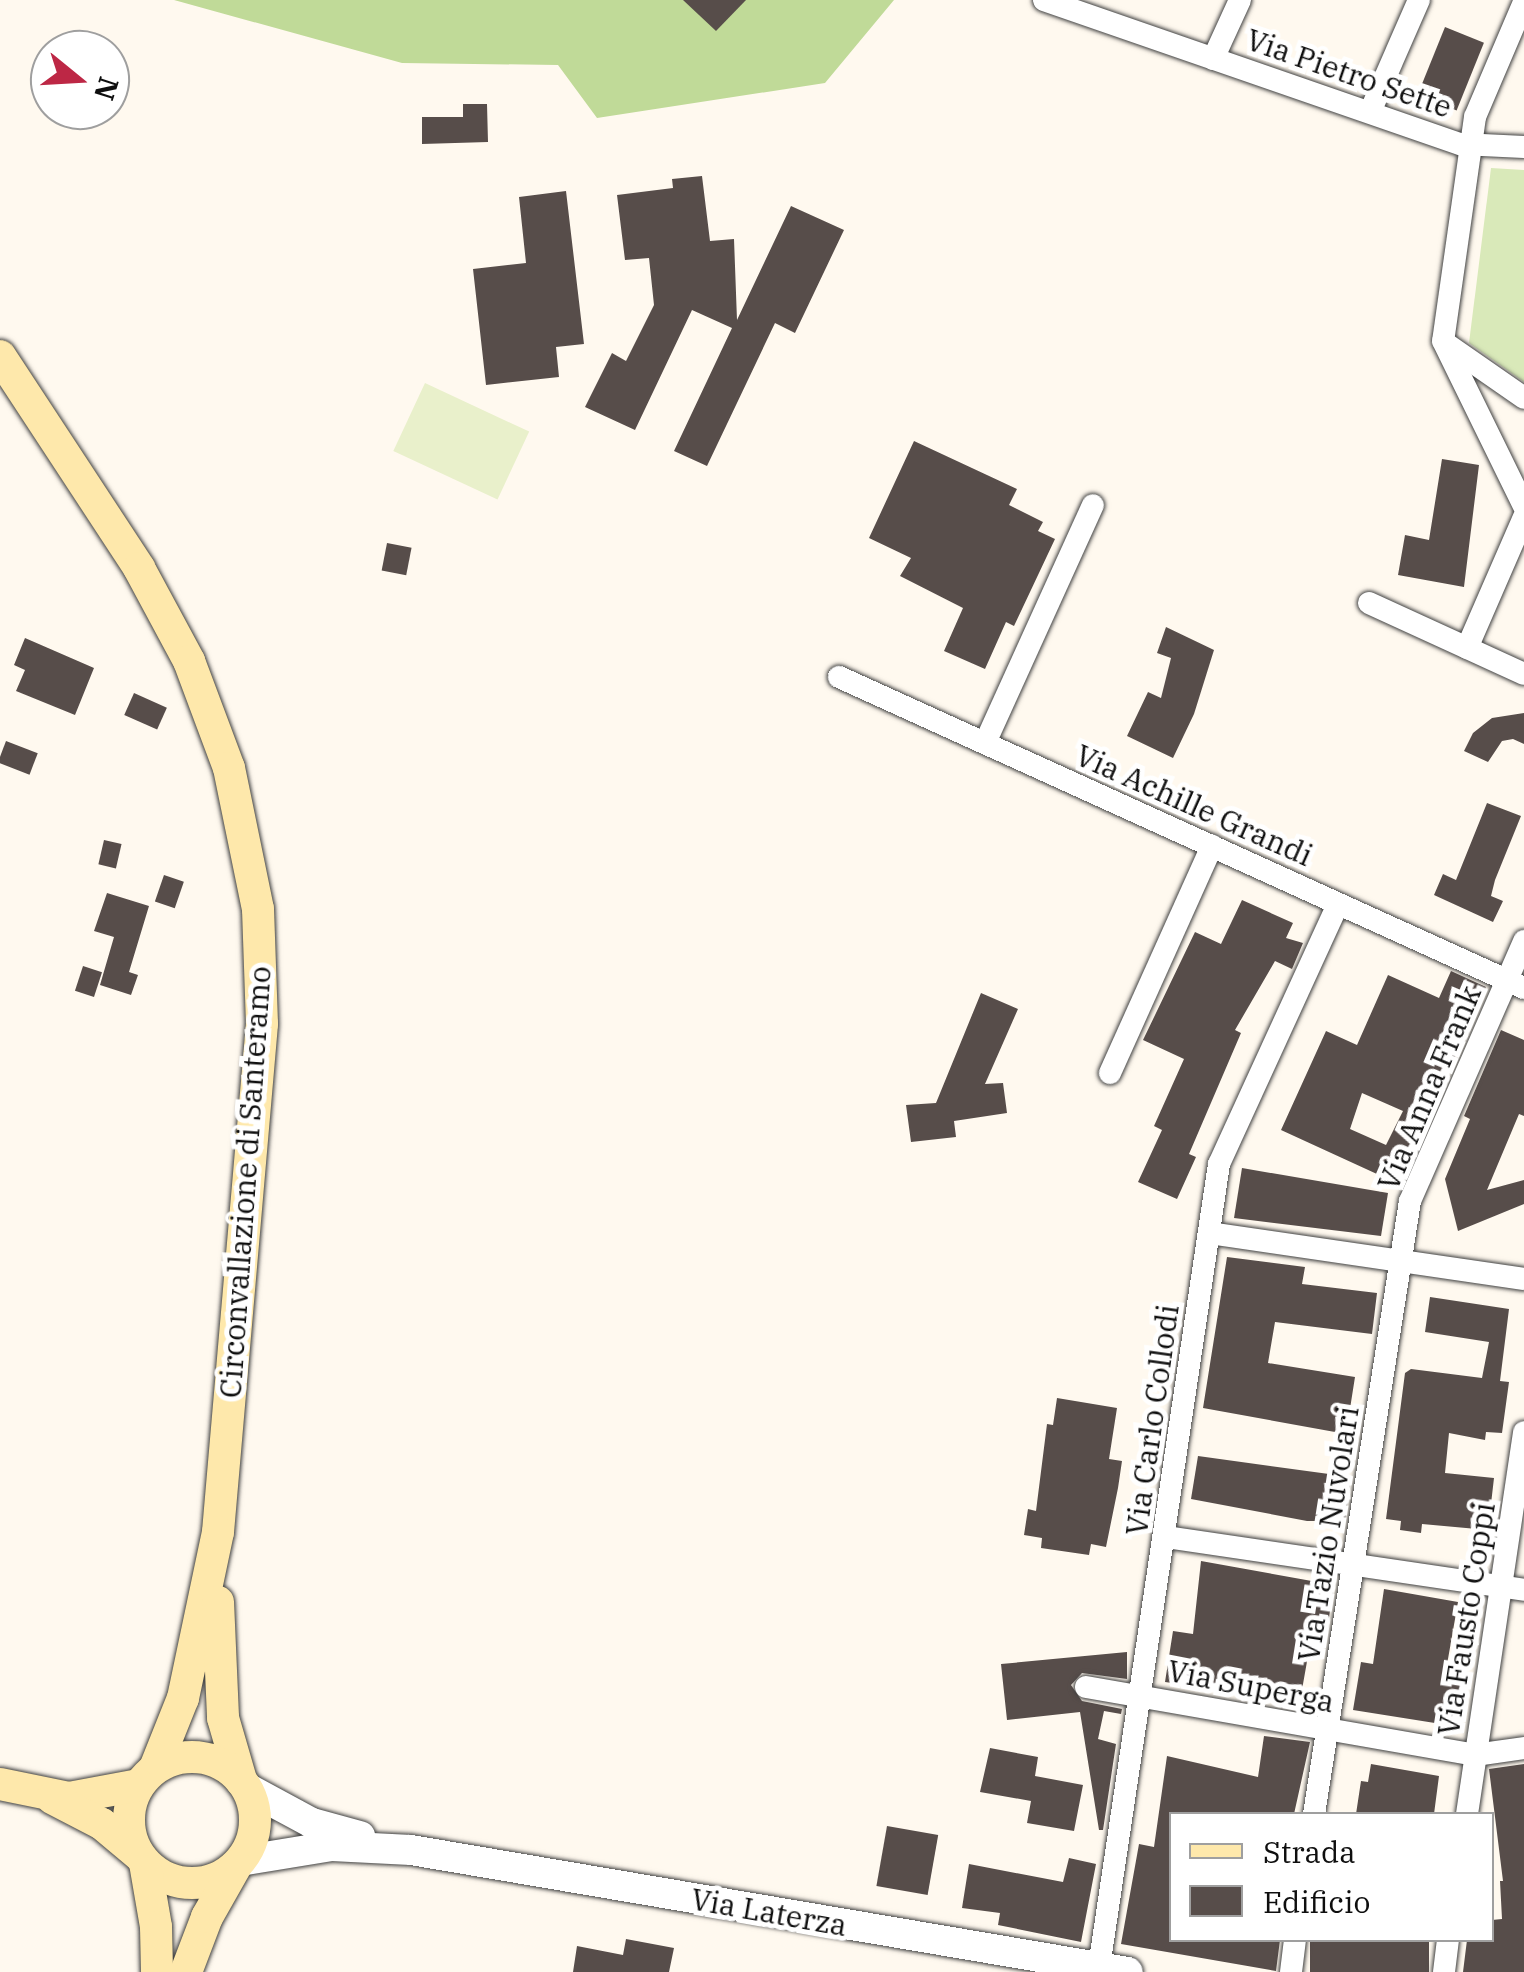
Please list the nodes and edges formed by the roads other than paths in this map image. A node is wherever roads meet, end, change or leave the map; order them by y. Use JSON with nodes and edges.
{"nodes":[{"id":1,"x":1044,"y":0,"type":"edge"},
{"id":2,"x":1240,"y":0,"type":"edge"},
{"id":3,"x":1420,"y":0,"type":"edge"},
{"id":4,"x":1524,"y":2,"type":"edge"},
{"id":5,"x":1214,"y":59,"type":"junction"},
{"id":6,"x":1370,"y":112,"type":"junction"},
{"id":7,"x":1470,"y":144,"type":"junction"},
{"id":8,"x":1524,"y":147,"type":"edge"},
{"id":9,"x":1444,"y":341,"type":"junction"},
{"id":10,"x":0,"y":356,"type":"edge"},
{"id":11,"x":1524,"y":398,"type":"edge"},
{"id":12,"x":1093,"y":505,"type":"dead end"},
{"id":13,"x":1524,"y":506,"type":"edge"},
{"id":14,"x":1524,"y":517,"type":"edge"},
{"id":15,"x":1369,"y":603,"type":"dead end"},
{"id":16,"x":1467,"y":648,"type":"junction"},
{"id":17,"x":1524,"y":674,"type":"edge"},
{"id":18,"x":839,"y":677,"type":"dead end"},
{"id":19,"x":985,"y":743,"type":"junction"},
{"id":20,"x":1212,"y":846,"type":"junction"},
{"id":21,"x":1338,"y":904,"type":"junction"},
{"id":22,"x":1524,"y":941,"type":"edge"},
{"id":23,"x":1515,"y":984,"type":"edge"},
{"id":24,"x":1110,"y":1073,"type":"dead end"},
{"id":25,"x":1208,"y":1232,"type":"junction"},
{"id":26,"x":1400,"y":1263,"type":"junction"},
{"id":27,"x":1524,"y":1278,"type":"edge"},
{"id":28,"x":1524,"y":1432,"type":"edge"},
{"id":29,"x":218,"y":1532,"type":"junction"},
{"id":30,"x":1166,"y":1537,"type":"junction"},
{"id":31,"x":1355,"y":1568,"type":"junction"},
{"id":32,"x":1513,"y":1590,"type":"edge"},
{"id":33,"x":1086,"y":1687,"type":"dead end"},
{"id":34,"x":1141,"y":1696,"type":"junction"},
{"id":35,"x":1326,"y":1730,"type":"junction"},
{"id":36,"x":1524,"y":1748,"type":"edge"},
{"id":37,"x":1475,"y":1756,"type":"junction"},
{"id":38,"x":147,"y":1776,"type":"junction"},
{"id":39,"x":0,"y":1784,"type":"edge"},
{"id":40,"x":244,"y":1784,"type":"junction"},
{"id":41,"x":39,"y":1792,"type":"junction"},
{"id":42,"x":1314,"y":1812,"type":"edge"},
{"id":43,"x":1467,"y":1812,"type":"edge"},
{"id":44,"x":410,"y":1850,"type":"junction"},
{"id":45,"x":141,"y":1859,"type":"junction"},
{"id":46,"x":238,"y":1864,"type":"junction"},
{"id":47,"x":1295,"y":1942,"type":"edge"},
{"id":48,"x":1448,"y":1942,"type":"edge"},
{"id":49,"x":985,"y":1961,"type":"edge"},
{"id":50,"x":1114,"y":1969,"type":"edge"},
{"id":51,"x":158,"y":1972,"type":"edge"},
{"id":52,"x":186,"y":1972,"type":"edge"},
{"id":53,"x":1290,"y":1972,"type":"edge"},
{"id":54,"x":1444,"y":1972,"type":"edge"}],
"edges":[{"from":1,"to":5,"type":"street","name":"Via Pietro Sette"},
{"from":2,"to":5,"type":"street"},
{"from":3,"to":6,"type":"street"},
{"from":4,"to":7,"type":"street"},
{"from":5,"to":6,"type":"street","name":"Via Pietro Sette"},
{"from":6,"to":7,"type":"street","name":"Via Pietro Sette"},
{"from":7,"to":8,"type":"street","name":"Via Pietro Sette"},
{"from":7,"to":9,"type":"street"},
{"from":9,"to":11,"type":"street"},
{"from":9,"to":13,"type":"street"},
{"from":10,"to":29,"type":"main road","name":"Circonvallazione di Santeramo"},
{"from":12,"to":19,"type":"street"},
{"from":14,"to":16,"type":"street"},
{"from":15,"to":16,"type":"street"},
{"from":16,"to":17,"type":"street"},
{"from":18,"to":19,"type":"street","name":"Via Achille Grandi"},
{"from":19,"to":20,"type":"street","name":"Via Achille Grandi"},
{"from":20,"to":21,"type":"street","name":"Via Achille Grandi"},
{"from":20,"to":24,"type":"street"},
{"from":21,"to":23,"type":"street","name":"Via Achille Grandi"},
{"from":21,"to":25,"type":"street","name":"Via Carlo Collodi"},
{"from":22,"to":23,"type":"street","name":"Via Anna Frank"},
{"from":23,"to":26,"type":"street","name":"Via Anna Frank"},
{"from":25,"to":26,"type":"street"},
{"from":25,"to":30,"type":"street","name":"Via Carlo Collodi"},
{"from":26,"to":27,"type":"street"},
{"from":26,"to":31,"type":"street","name":"Via Tazio Nuvolari"},
{"from":28,"to":32,"type":"street","name":"Via Fausto Coppi"},
{"from":29,"to":38,"type":"main road","name":"Circonvallazione di Santeramo"},
{"from":29,"to":40,"type":"main road","name":"Circonvallazione di Santeramo"},
{"from":30,"to":31,"type":"street"},
{"from":30,"to":34,"type":"street","name":"Via Carlo Collodi"},
{"from":31,"to":32,"type":"street"},
{"from":31,"to":35,"type":"street","name":"Via Tazio Nuvolari"},
{"from":32,"to":37,"type":"street","name":"Via Fausto Coppi"},
{"from":33,"to":34,"type":"street","name":"Via Superga"},
{"from":34,"to":35,"type":"street","name":"Via Superga"},
{"from":34,"to":50,"type":"street","name":"Via Carlo Collodi"},
{"from":35,"to":37,"type":"street","name":"Via Superga"},
{"from":35,"to":42,"type":"street","name":"Via Tazio Nuvolari"},
{"from":36,"to":37,"type":"street","name":"Via Superga"},
{"from":37,"to":43,"type":"street","name":"Via Fausto Coppi"},
{"from":38,"to":40,"type":"main road"},
{"from":38,"to":41,"type":"main road"},
{"from":38,"to":45,"type":"main road"},
{"from":39,"to":41,"type":"main road"},
{"from":40,"to":44,"type":"street"},
{"from":40,"to":46,"type":"main road"},
{"from":41,"to":45,"type":"main road"},
{"from":44,"to":46,"type":"street"},
{"from":44,"to":49,"type":"street","name":"Via Laterza"},
{"from":45,"to":46,"type":"main road"},
{"from":45,"to":51,"type":"main road"},
{"from":46,"to":52,"type":"main road"},
{"from":47,"to":53,"type":"street"},
{"from":48,"to":54,"type":"street"},
{"from":49,"to":50,"type":"street","name":"Via Laterza"}]}
